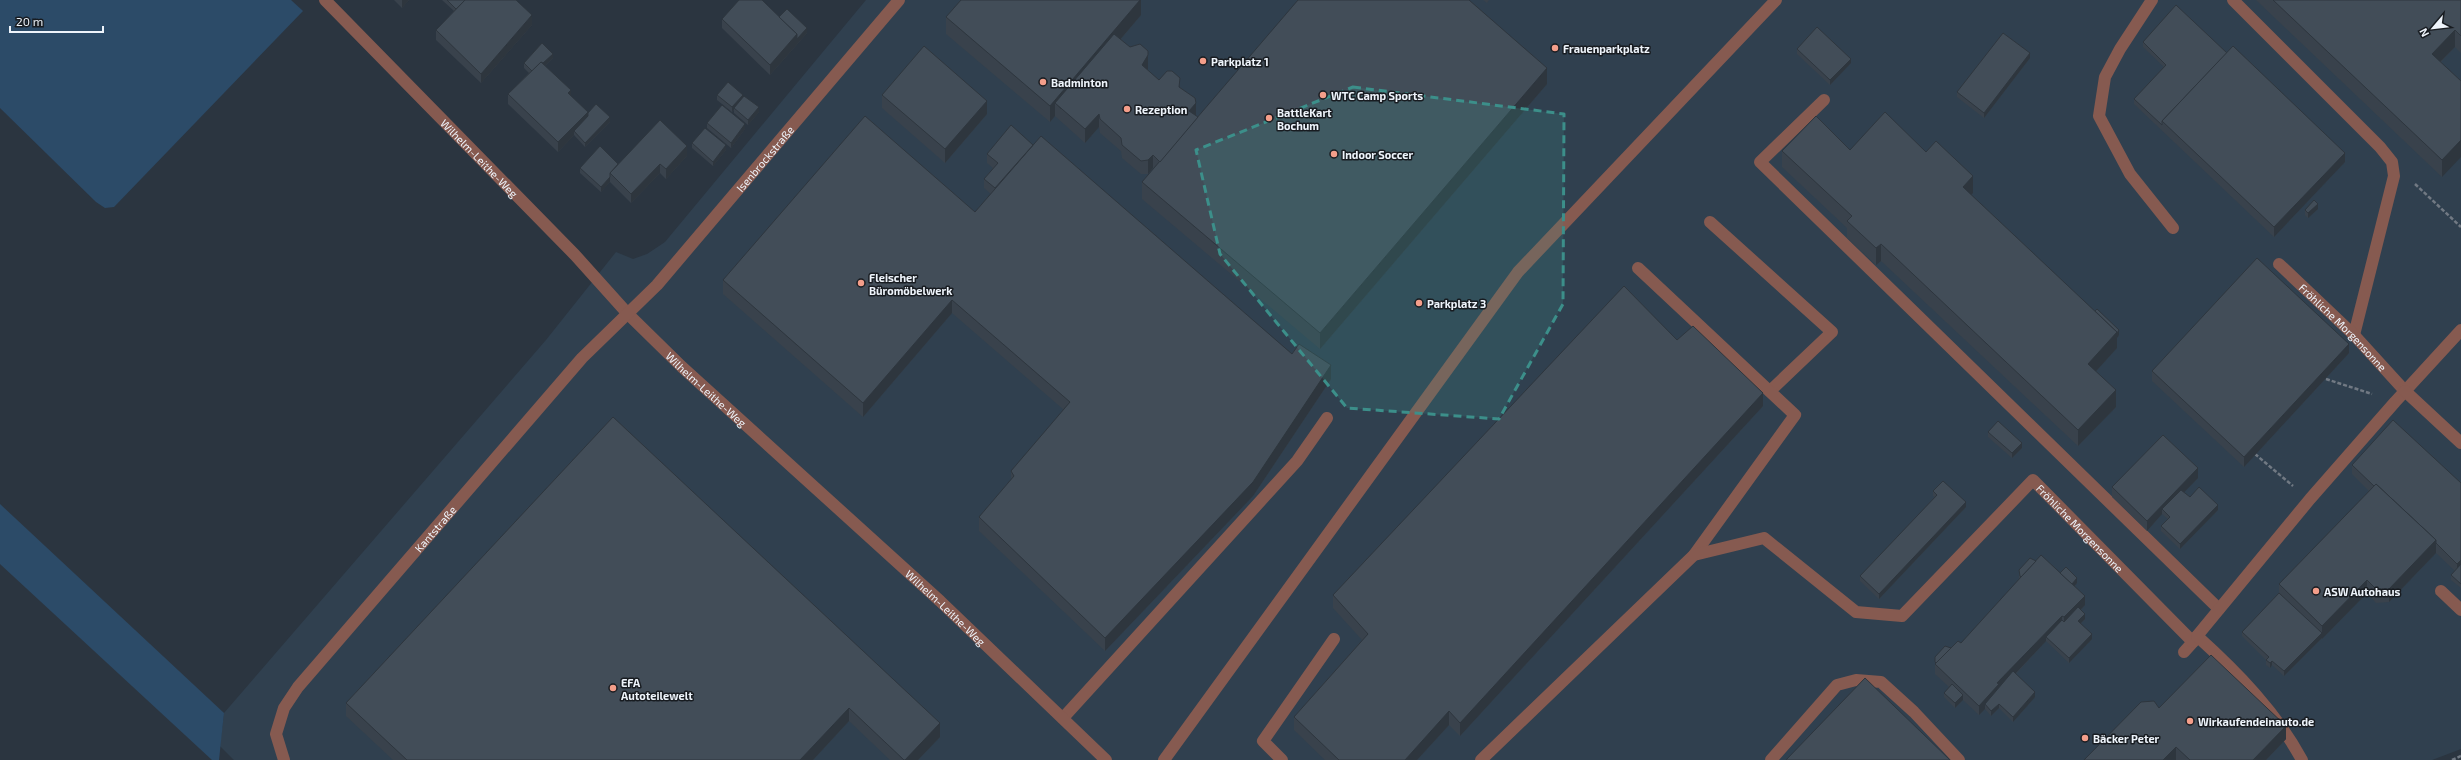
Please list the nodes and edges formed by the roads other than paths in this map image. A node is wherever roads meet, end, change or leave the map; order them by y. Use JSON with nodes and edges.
{"nodes":[{"id":1,"x":325,"y":0,"type":"edge"},
{"id":2,"x":899,"y":0,"type":"edge"},
{"id":3,"x":1776,"y":0,"type":"edge"},
{"id":4,"x":2152,"y":0,"type":"edge"},
{"id":5,"x":2233,"y":0,"type":"edge"},
{"id":6,"x":1824,"y":100,"type":"dead end"},
{"id":7,"x":1710,"y":222,"type":"dead end"},
{"id":8,"x":2173,"y":228,"type":"dead end"},
{"id":9,"x":2279,"y":264,"type":"dead end"},
{"id":10,"x":1638,"y":268,"type":"dead end"},
{"id":11,"x":628,"y":314,"type":"junction"},
{"id":12,"x":2461,"y":330,"type":"edge"},
{"id":13,"x":2354,"y":335,"type":"junction"},
{"id":14,"x":2406,"y":391,"type":"junction"},
{"id":15,"x":1770,"y":392,"type":"junction"},
{"id":16,"x":1327,"y":418,"type":"dead end"},
{"id":17,"x":2461,"y":443,"type":"edge"},
{"id":18,"x":1694,"y":554,"type":"junction"},
{"id":19,"x":2441,"y":592,"type":"dead end"},
{"id":20,"x":2219,"y":609,"type":"junction"},
{"id":21,"x":2461,"y":610,"type":"edge"},
{"id":22,"x":1334,"y":639,"type":"dead end"},
{"id":23,"x":2198,"y":640,"type":"junction"},
{"id":24,"x":2184,"y":652,"type":"dead end"},
{"id":25,"x":1063,"y":718,"type":"junction"},
{"id":26,"x":284,"y":760,"type":"edge"},
{"id":27,"x":1106,"y":760,"type":"edge"},
{"id":28,"x":1164,"y":760,"type":"edge"},
{"id":29,"x":1282,"y":760,"type":"edge"},
{"id":30,"x":1481,"y":760,"type":"edge"},
{"id":31,"x":1771,"y":760,"type":"edge"},
{"id":32,"x":1959,"y":760,"type":"edge"},
{"id":33,"x":2302,"y":760,"type":"edge"}],
"edges":[{"from":1,"to":11,"type":"street","name":"Wilhelm-Leithe-Weg"},
{"from":2,"to":11,"type":"street","name":"Isenbrockstraße"},
{"from":3,"to":28,"type":"street"},
{"from":4,"to":8,"type":"street"},
{"from":5,"to":13,"type":"street"},
{"from":6,"to":20,"type":"street"},
{"from":7,"to":15,"type":"street"},
{"from":9,"to":13,"type":"street","name":"Fröhliche Morgensonne"},
{"from":10,"to":15,"type":"street"},
{"from":11,"to":25,"type":"street","name":"Wilhelm-Leithe-Weg"},
{"from":11,"to":26,"type":"street","name":"Kantstraße"},
{"from":12,"to":14,"type":"street"},
{"from":13,"to":14,"type":"street","name":"Fröhliche Morgensonne"},
{"from":14,"to":17,"type":"street","name":"Fröhliche Morgensonne"},
{"from":14,"to":20,"type":"street"},
{"from":15,"to":18,"type":"street"},
{"from":16,"to":25,"type":"street"},
{"from":18,"to":23,"type":"street","name":"Fröhliche Morgensonne"},
{"from":18,"to":30,"type":"street"},
{"from":19,"to":21,"type":"street"},
{"from":20,"to":23,"type":"street"},
{"from":22,"to":29,"type":"street"},
{"from":23,"to":24,"type":"street"},
{"from":23,"to":33,"type":"street"},
{"from":25,"to":27,"type":"street","name":"Wilhelm-Leithe-Weg"},
{"from":31,"to":32,"type":"street"}]}
